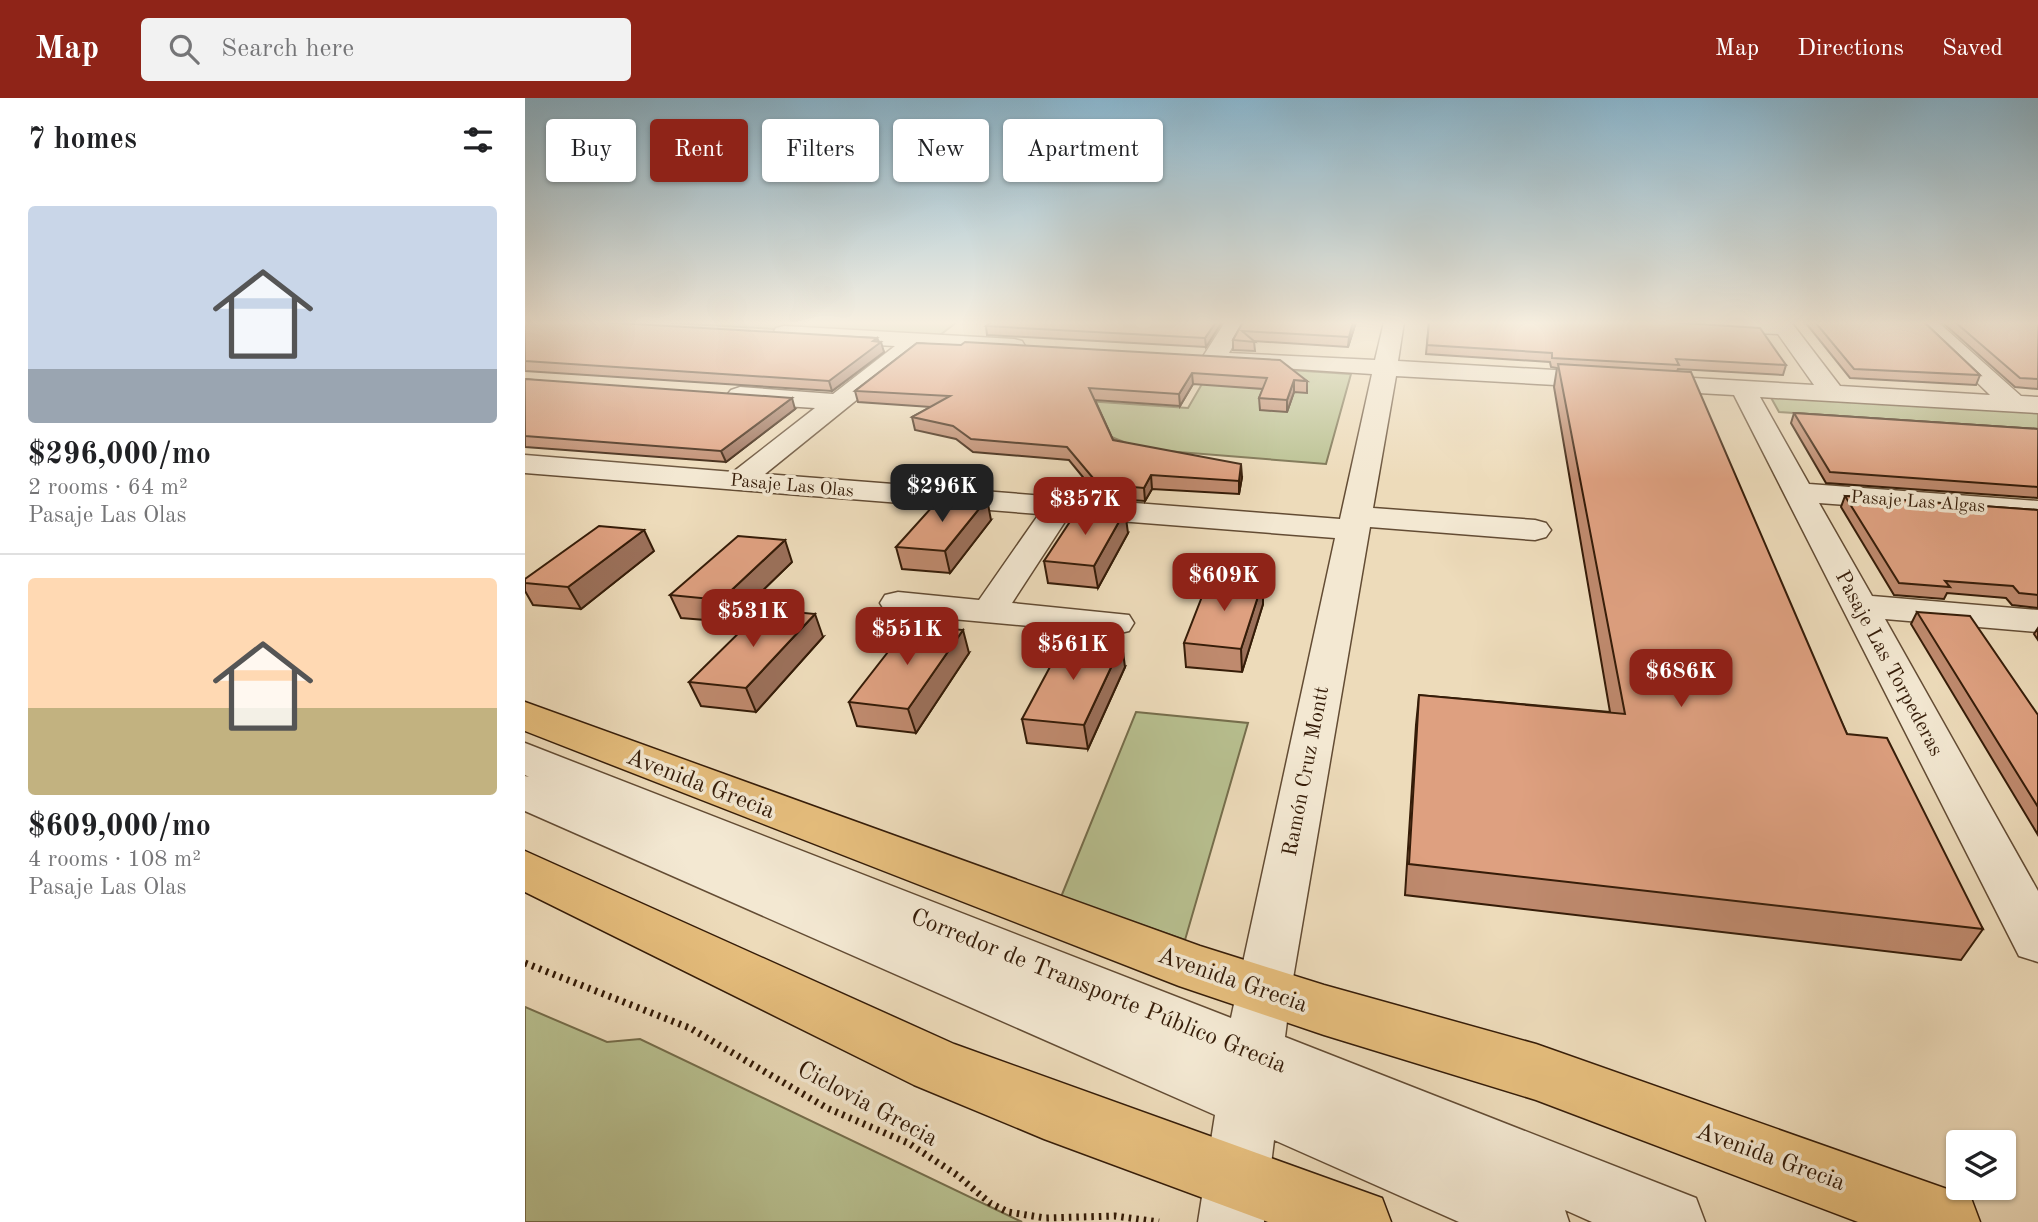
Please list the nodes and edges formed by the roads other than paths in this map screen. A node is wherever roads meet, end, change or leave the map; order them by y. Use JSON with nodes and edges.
{"nodes":[{"id":1,"x":874,"y":374,"type":"edge"},
{"id":2,"x":1383,"y":374,"type":"edge"},
{"id":3,"x":1517,"y":374,"type":"edge"},
{"id":4,"x":1819,"y":374,"type":"edge"},
{"id":5,"x":1982,"y":374,"type":"edge"},
{"id":6,"x":1742,"y":387,"type":"junction"},
{"id":7,"x":1832,"y":392,"type":"junction"},
{"id":8,"x":716,"y":393,"type":"edge"},
{"id":9,"x":839,"y":402,"type":"junction"},
{"id":10,"x":2013,"y":403,"type":"junction"},
{"id":11,"x":2038,"y":405,"type":"edge"},
{"id":12,"x":525,"y":464,"type":"edge"},
{"id":13,"x":739,"y":481,"type":"junction"},
{"id":14,"x":1798,"y":492,"type":"junction"},
{"id":15,"x":1060,"y":506,"type":"junction"},
{"id":16,"x":2038,"y":510,"type":"edge"},
{"id":17,"x":1353,"y":523,"type":"junction"},
{"id":18,"x":1535,"y":530,"type":"dead end"},
{"id":19,"x":898,"y":603,"type":"dead end"},
{"id":20,"x":1859,"y":606,"type":"junction"},
{"id":21,"x":989,"y":611,"type":"junction"},
{"id":22,"x":2038,"y":621,"type":"edge"},
{"id":23,"x":1116,"y":623,"type":"dead end"},
{"id":24,"x":525,"y":716,"type":"edge"},
{"id":25,"x":525,"y":758,"type":"edge"},
{"id":26,"x":525,"y":792,"type":"edge"},
{"id":27,"x":525,"y":870,"type":"edge"},
{"id":28,"x":2038,"y":940,"type":"edge"},
{"id":29,"x":1263,"y":990,"type":"junction"},
{"id":30,"x":1250,"y":1076,"type":"junction"},
{"id":31,"x":1234,"y":1199,"type":"edge"},
{"id":32,"x":1357,"y":1222,"type":"edge"},
{"id":33,"x":1536,"y":1222,"type":"edge"},
{"id":34,"x":1672,"y":1222,"type":"edge"},
{"id":35,"x":1947,"y":1222,"type":"edge"}],
"edges":[{"from":1,"to":9,"type":"street"},
{"from":2,"to":17,"type":"street","name":"Ramón Cruz Montt"},
{"from":3,"to":6,"type":"street"},
{"from":4,"to":7,"type":"street"},
{"from":5,"to":10,"type":"street"},
{"from":6,"to":7,"type":"street"},
{"from":6,"to":14,"type":"street","name":"Pasaje Las Torpederas"},
{"from":7,"to":10,"type":"street"},
{"from":8,"to":9,"type":"street"},
{"from":9,"to":13,"type":"street"},
{"from":10,"to":11,"type":"street"},
{"from":12,"to":13,"type":"street","name":"Pasaje Las Olas"},
{"from":13,"to":15,"type":"street","name":"Pasaje Las Olas"},
{"from":14,"to":16,"type":"street","name":"Pasaje Las Algas"},
{"from":14,"to":20,"type":"street","name":"Pasaje Las Torpederas"},
{"from":15,"to":17,"type":"street","name":"Pasaje Las Olas"},
{"from":15,"to":21,"type":"street"},
{"from":17,"to":18,"type":"street","name":"Pasaje Las Olas"},
{"from":17,"to":29,"type":"street","name":"Ramón Cruz Montt"},
{"from":19,"to":21,"type":"street"},
{"from":20,"to":22,"type":"street"},
{"from":20,"to":28,"type":"street","name":"Pasaje Las Torpederas"},
{"from":21,"to":23,"type":"street"},
{"from":24,"to":29,"type":"main road","name":"Avenida Grecia"},
{"from":25,"to":30,"type":"street","name":"Corredor de Transporte Público Grecia"},
{"from":26,"to":30,"type":"street","name":"Corredor de Transporte Público Grecia"},
{"from":27,"to":31,"type":"main road"},
{"from":29,"to":30,"type":"street","name":"Ramón Cruz Montt"},
{"from":29,"to":35,"type":"main road","name":"Avenida Grecia"},
{"from":30,"to":31,"type":"street","name":"Ramón Cruz Montt"},
{"from":30,"to":33,"type":"street","name":"Corredor de Transporte Público Grecia"},
{"from":30,"to":34,"type":"street","name":"Corredor de Transporte Público Grecia"},
{"from":31,"to":32,"type":"main road"}]}
